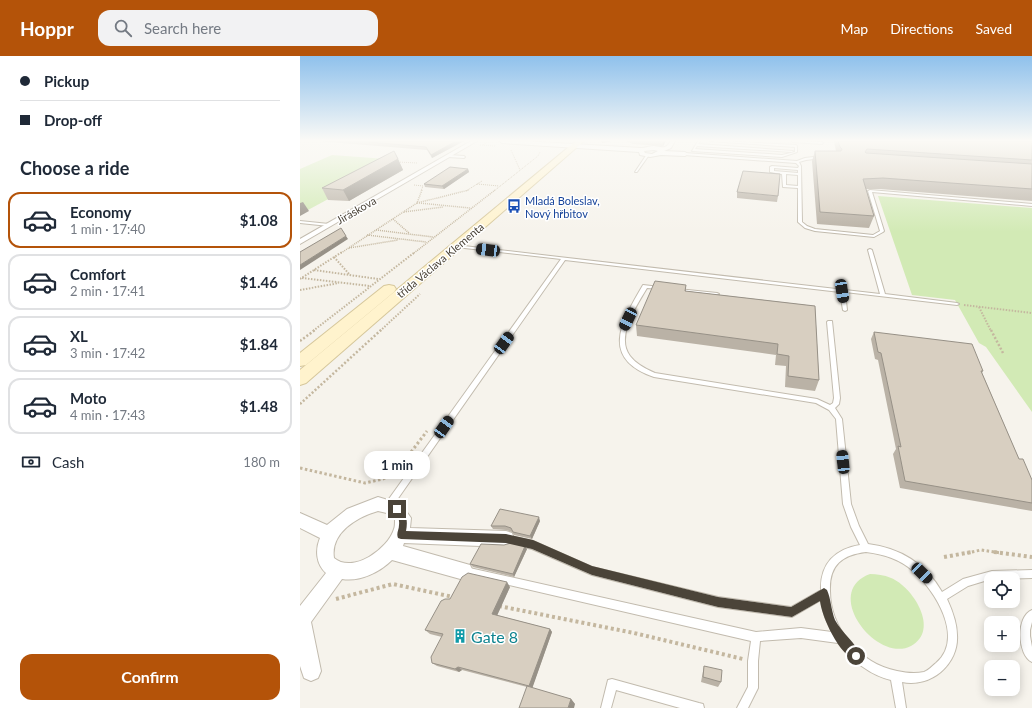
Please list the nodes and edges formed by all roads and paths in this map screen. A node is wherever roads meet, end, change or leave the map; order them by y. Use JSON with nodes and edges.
{"nodes":[{"id":1,"x":422,"y":171,"type":"edge"},
{"id":2,"x":518,"y":171,"type":"edge"},
{"id":3,"x":537,"y":171,"type":"edge"},
{"id":4,"x":540,"y":171,"type":"edge"},
{"id":5,"x":772,"y":171,"type":"edge"},
{"id":6,"x":784,"y":173,"type":"junction"},
{"id":7,"x":800,"y":174,"type":"joint"},
{"id":8,"x":482,"y":181,"type":"dead end"},
{"id":9,"x":400,"y":184,"type":"junction"},
{"id":10,"x":477,"y":184,"type":"junction"},
{"id":11,"x":499,"y":186,"type":"junction"},
{"id":12,"x":800,"y":187,"type":"junction"},
{"id":13,"x":417,"y":203,"type":"junction"},
{"id":14,"x":1032,"y":204,"type":"edge"},
{"id":15,"x":448,"y":206,"type":"junction"},
{"id":16,"x":471,"y":208,"type":"junction"},
{"id":17,"x":402,"y":212,"type":"junction"},
{"id":18,"x":392,"y":219,"type":"junction"},
{"id":19,"x":300,"y":222,"type":"edge"},
{"id":20,"x":329,"y":225,"type":"junction"},
{"id":21,"x":375,"y":230,"type":"junction"},
{"id":22,"x":410,"y":234,"type":"junction"},
{"id":23,"x":367,"y":235,"type":"junction"},
{"id":24,"x":433,"y":237,"type":"junction"},
{"id":25,"x":402,"y":239,"type":"junction"},
{"id":26,"x":300,"y":242,"type":"edge"},
{"id":27,"x":426,"y":242,"type":"junction"},
{"id":28,"x":456,"y":246,"type":"junction"},
{"id":29,"x":347,"y":248,"type":"junction"},
{"id":30,"x":870,"y":250,"type":"dead end"},
{"id":31,"x":334,"y":257,"type":"junction"},
{"id":32,"x":564,"y":259,"type":"junction"},
{"id":33,"x":313,"y":270,"type":"junction"},
{"id":34,"x":350,"y":275,"type":"junction"},
{"id":35,"x":301,"y":278,"type":"edge"},
{"id":36,"x":379,"y":279,"type":"junction"},
{"id":37,"x":341,"y":283,"type":"junction"},
{"id":38,"x":370,"y":286,"type":"junction"},
{"id":39,"x":666,"y":288,"type":"edge"},
{"id":40,"x":674,"y":289,"type":"edge"},
{"id":41,"x":300,"y":290,"type":"edge"},
{"id":42,"x":425,"y":290,"type":"dead end"},
{"id":43,"x":842,"y":291,"type":"junction"},
{"id":44,"x":717,"y":294,"type":"edge"},
{"id":45,"x":883,"y":296,"type":"junction"},
{"id":46,"x":957,"y":304,"type":"joint"},
{"id":47,"x":979,"y":307,"type":"junction"},
{"id":48,"x":845,"y":310,"type":"dead end"},
{"id":49,"x":1032,"y":313,"type":"edge"},
{"id":50,"x":830,"y":322,"type":"dead end"},
{"id":51,"x":300,"y":336,"type":"edge"},
{"id":52,"x":304,"y":337,"type":"junction"},
{"id":53,"x":300,"y":340,"type":"edge"},
{"id":54,"x":1003,"y":353,"type":"dead end"},
{"id":55,"x":300,"y":361,"type":"edge"},
{"id":56,"x":300,"y":379,"type":"edge"},
{"id":57,"x":300,"y":404,"type":"edge"},
{"id":58,"x":831,"y":408,"type":"junction"},
{"id":59,"x":429,"y":429,"type":"dead end"},
{"id":60,"x":300,"y":468,"type":"edge"},
{"id":61,"x":389,"y":505,"type":"junction"},
{"id":62,"x":300,"y":520,"type":"edge"},
{"id":63,"x":330,"y":535,"type":"junction"},
{"id":64,"x":401,"y":535,"type":"junction"},
{"id":65,"x":506,"y":539,"type":"joint"},
{"id":66,"x":866,"y":548,"type":"junction"},
{"id":67,"x":390,"y":551,"type":"junction"},
{"id":68,"x":944,"y":556,"type":"dead end"},
{"id":69,"x":1032,"y":558,"type":"edge"},
{"id":70,"x":338,"y":571,"type":"junction"},
{"id":71,"x":464,"y":571,"type":"joint"},
{"id":72,"x":1032,"y":574,"type":"edge"},
{"id":73,"x":824,"y":593,"type":"junction"},
{"id":74,"x":456,"y":597,"type":"edge"},
{"id":75,"x":942,"y":597,"type":"junction"},
{"id":76,"x":494,"y":605,"type":"edge"},
{"id":77,"x":304,"y":615,"type":"edge"},
{"id":78,"x":1032,"y":615,"type":"edge"},
{"id":79,"x":756,"y":637,"type":"junction"},
{"id":80,"x":840,"y":638,"type":"junction"},
{"id":81,"x":1032,"y":657,"type":"edge"},
{"id":82,"x":753,"y":661,"type":"junction"},
{"id":83,"x":311,"y":670,"type":"dead end"},
{"id":84,"x":896,"y":677,"type":"junction"},
{"id":85,"x":606,"y":708,"type":"edge"},
{"id":86,"x":699,"y":708,"type":"edge"},
{"id":87,"x":742,"y":708,"type":"edge"},
{"id":88,"x":901,"y":708,"type":"edge"}],
"edges":[{"from":1,"to":9,"type":"street","name":"Jiráskova"},
{"from":2,"to":11,"type":"path"},
{"from":3,"to":55,"type":"street","name":"třída Václava Klementa"},
{"from":4,"to":28,"type":"street","name":"třída Václava Klementa"},
{"from":5,"to":6,"type":"lane"},
{"from":6,"to":7,"type":"lane"},
{"from":6,"to":12,"type":"lane"},
{"from":7,"to":12,"type":"lane"},
{"from":8,"to":10,"type":"path"},
{"from":9,"to":13,"type":"path"},
{"from":9,"to":20,"type":"street","name":"Jiráskova"},
{"from":10,"to":11,"type":"path"},
{"from":10,"to":13,"type":"path"},
{"from":11,"to":16,"type":"path"},
{"from":12,"to":14,"type":"lane"},
{"from":13,"to":15,"type":"path"},
{"from":13,"to":17,"type":"path"},
{"from":15,"to":16,"type":"path"},
{"from":15,"to":17,"type":"path"},
{"from":16,"to":24,"type":"path"},
{"from":17,"to":18,"type":"path"},
{"from":18,"to":21,"type":"path"},
{"from":18,"to":22,"type":"path"},
{"from":19,"to":20,"type":"lane"},
{"from":20,"to":26,"type":"street","name":"Jiráskova"},
{"from":21,"to":22,"type":"path"},
{"from":21,"to":23,"type":"path"},
{"from":22,"to":24,"type":"path"},
{"from":23,"to":25,"type":"path"},
{"from":23,"to":29,"type":"path"},
{"from":24,"to":27,"type":"path"},
{"from":25,"to":27,"type":"path"},
{"from":25,"to":29,"type":"path"},
{"from":27,"to":36,"type":"path"},
{"from":28,"to":32,"type":"lane"},
{"from":28,"to":56,"type":"street","name":"třída Václava Klementa"},
{"from":29,"to":31,"type":"path"},
{"from":30,"to":45,"type":"lane"},
{"from":31,"to":33,"type":"path"},
{"from":31,"to":34,"type":"path"},
{"from":32,"to":43,"type":"lane"},
{"from":32,"to":61,"type":"lane"},
{"from":33,"to":34,"type":"path"},
{"from":33,"to":35,"type":"path"},
{"from":34,"to":36,"type":"path"},
{"from":35,"to":37,"type":"path"},
{"from":36,"to":38,"type":"path"},
{"from":37,"to":38,"type":"path"},
{"from":37,"to":41,"type":"path"},
{"from":38,"to":52,"type":"path"},
{"from":39,"to":58,"type":"lane"},
{"from":40,"to":44,"type":"lane"},
{"from":42,"to":57,"type":"path"},
{"from":43,"to":45,"type":"lane"},
{"from":43,"to":48,"type":"lane"},
{"from":45,"to":46,"type":"lane"},
{"from":46,"to":47,"type":"path"},
{"from":47,"to":49,"type":"path"},
{"from":47,"to":54,"type":"path"},
{"from":50,"to":58,"type":"lane"},
{"from":51,"to":52,"type":"path"},
{"from":52,"to":53,"type":"path"},
{"from":58,"to":66,"type":"lane"},
{"from":59,"to":60,"type":"path"},
{"from":61,"to":63,"type":"street"},
{"from":61,"to":64,"type":"street"},
{"from":62,"to":63,"type":"street"},
{"from":63,"to":70,"type":"street"},
{"from":64,"to":65,"type":"street"},
{"from":64,"to":67,"type":"street"},
{"from":65,"to":73,"type":"lane"},
{"from":66,"to":73,"type":"lane"},
{"from":66,"to":75,"type":"lane"},
{"from":67,"to":70,"type":"street"},
{"from":67,"to":71,"type":"street"},
{"from":68,"to":69,"type":"path"},
{"from":70,"to":77,"type":"street"},
{"from":71,"to":79,"type":"lane"},
{"from":72,"to":75,"type":"lane"},
{"from":73,"to":80,"type":"lane"},
{"from":74,"to":77,"type":"path"},
{"from":75,"to":84,"type":"lane"},
{"from":76,"to":82,"type":"path"},
{"from":77,"to":83,"type":"street"},
{"from":78,"to":81,"type":"lane"},
{"from":79,"to":80,"type":"lane"},
{"from":79,"to":82,"type":"lane"},
{"from":80,"to":84,"type":"lane"},
{"from":82,"to":87,"type":"lane"},
{"from":84,"to":88,"type":"lane"},
{"from":85,"to":86,"type":"lane"}]}
